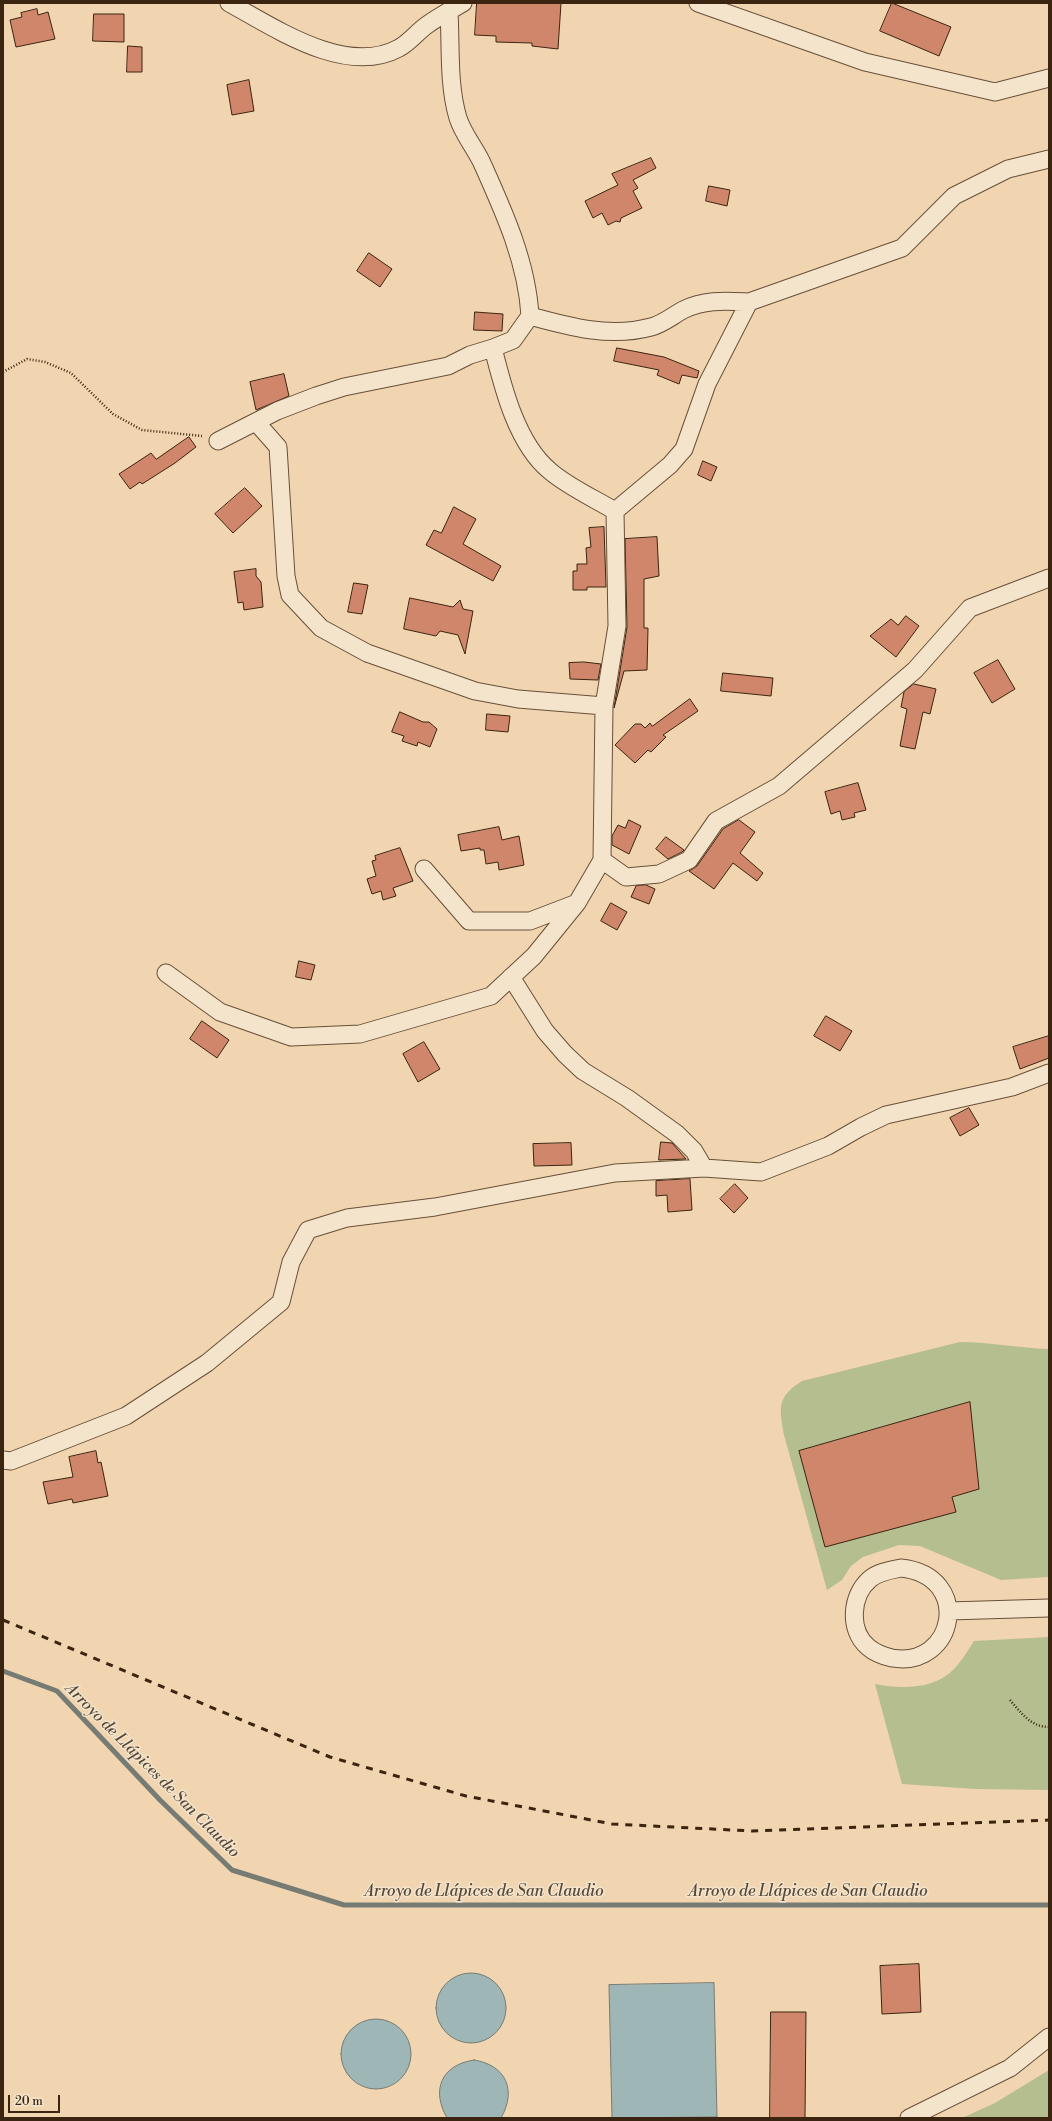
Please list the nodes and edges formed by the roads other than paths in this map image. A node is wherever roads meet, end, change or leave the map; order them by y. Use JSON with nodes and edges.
{"nodes":[{"id":1,"x":229,"y":3,"type":"edge"},
{"id":2,"x":698,"y":3,"type":"edge"},
{"id":3,"x":456,"y":7,"type":"edge"},
{"id":4,"x":1049,"y":78,"type":"edge"},
{"id":5,"x":1049,"y":159,"type":"edge"},
{"id":6,"x":750,"y":302,"type":"junction"},
{"id":7,"x":530,"y":316,"type":"junction"},
{"id":8,"x":493,"y":348,"type":"junction"},
{"id":9,"x":256,"y":422,"type":"junction"},
{"id":10,"x":218,"y":441,"type":"road end"},
{"id":11,"x":615,"y":511,"type":"junction"},
{"id":12,"x":1049,"y":578,"type":"edge"},
{"id":13,"x":604,"y":706,"type":"junction"},
{"id":14,"x":602,"y":860,"type":"junction"},
{"id":15,"x":424,"y":869,"type":"dead end"},
{"id":16,"x":577,"y":903,"type":"junction"},
{"id":17,"x":166,"y":972,"type":"dead end"},
{"id":18,"x":511,"y":977,"type":"junction"},
{"id":19,"x":1049,"y":1073,"type":"edge"},
{"id":20,"x":704,"y":1168,"type":"junction"},
{"id":21,"x":3,"y":1460,"type":"edge"},
{"id":22,"x":1049,"y":1608,"type":"edge"},
{"id":23,"x":949,"y":1611,"type":"junction"},
{"id":24,"x":1049,"y":2038,"type":"edge"},
{"id":25,"x":909,"y":2118,"type":"edge"}],
"edges":[{"from":1,"to":3,"type":"street"},
{"from":2,"to":4,"type":"street"},
{"from":3,"to":7,"type":"street"},
{"from":5,"to":6,"type":"street"},
{"from":6,"to":7,"type":"street"},
{"from":6,"to":11,"type":"street"},
{"from":7,"to":8,"type":"street"},
{"from":8,"to":9,"type":"street"},
{"from":8,"to":11,"type":"street"},
{"from":9,"to":10,"type":"street"},
{"from":9,"to":13,"type":"street"},
{"from":11,"to":13,"type":"street"},
{"from":12,"to":14,"type":"street"},
{"from":13,"to":14,"type":"street"},
{"from":14,"to":16,"type":"street"},
{"from":15,"to":16,"type":"street"},
{"from":16,"to":18,"type":"street"},
{"from":17,"to":18,"type":"street"},
{"from":18,"to":20,"type":"street"},
{"from":19,"to":20,"type":"street"},
{"from":20,"to":21,"type":"street"},
{"from":22,"to":23,"type":"street"},
{"from":23,"to":23,"type":"street"},
{"from":24,"to":25,"type":"street"}]}
